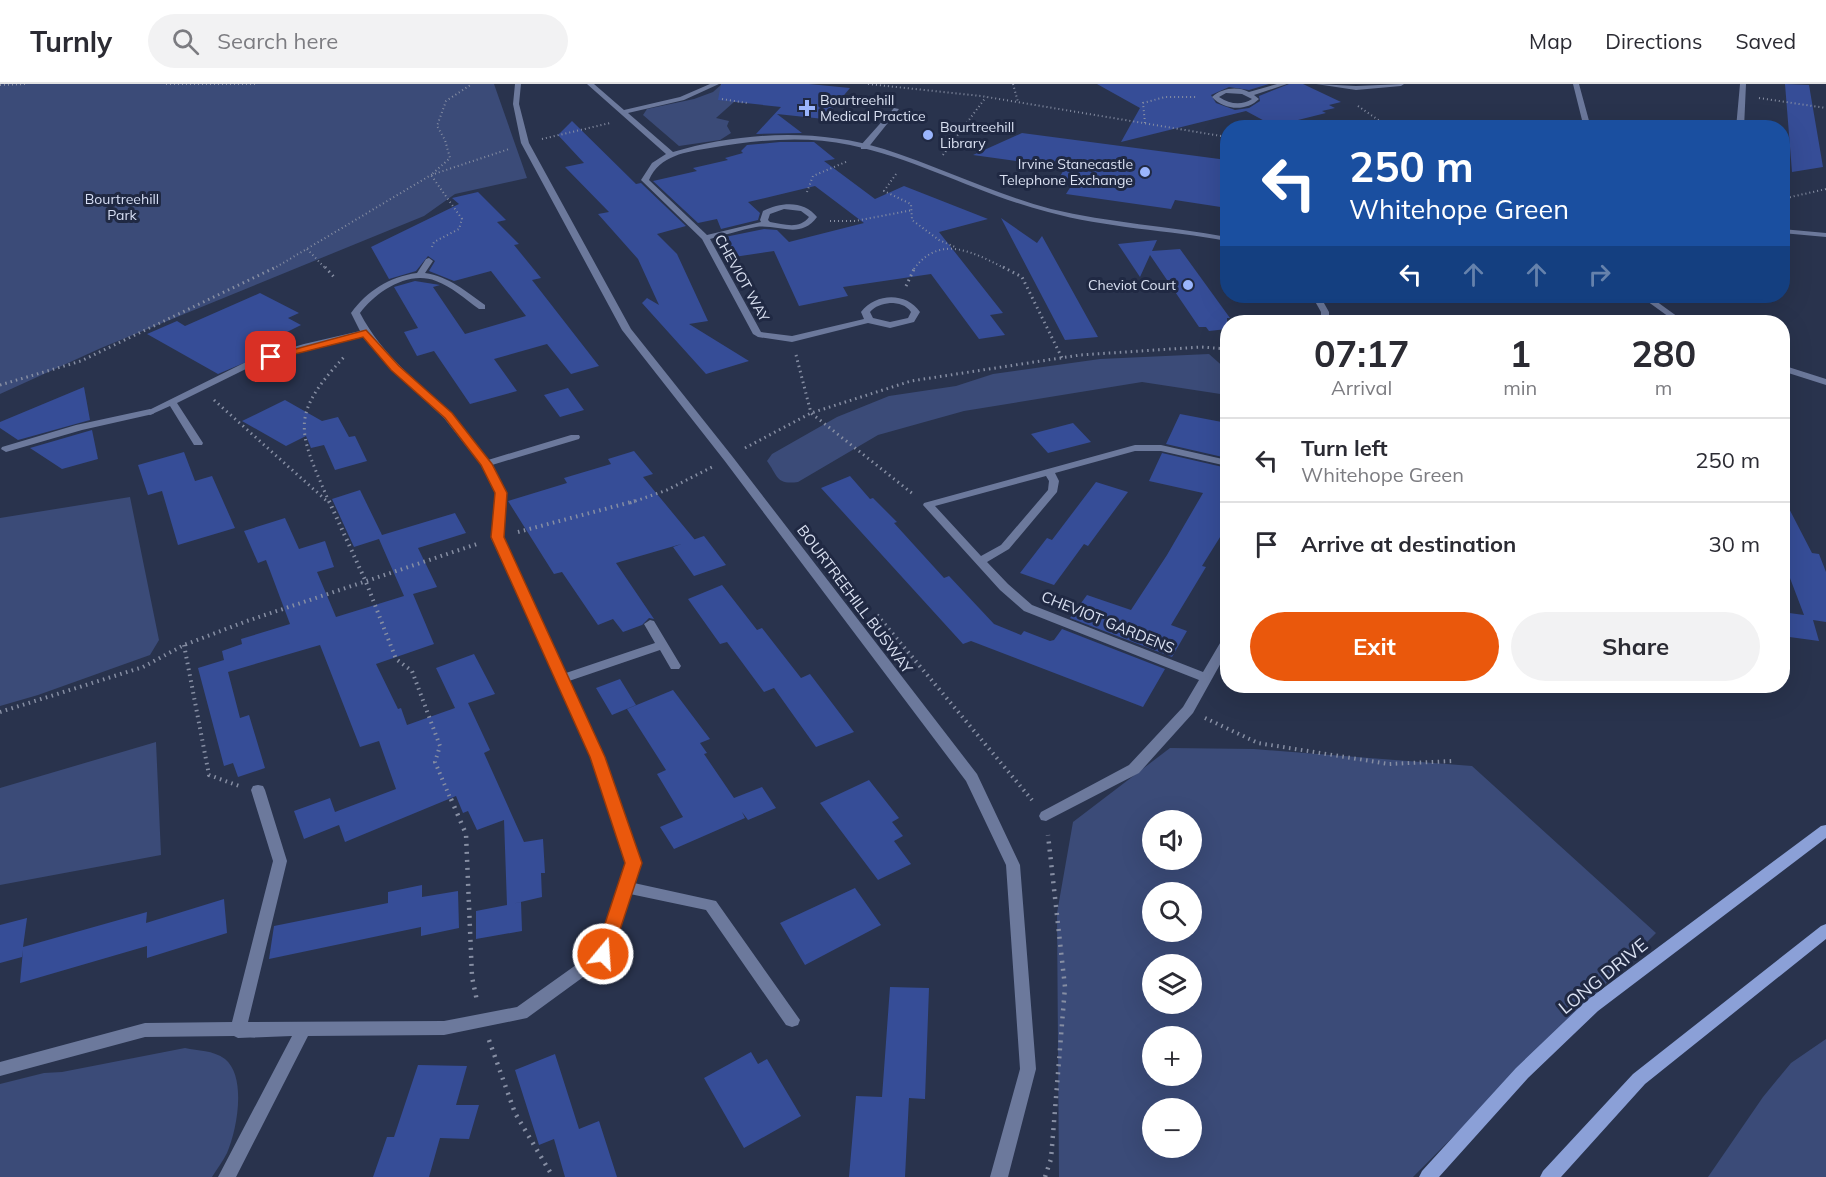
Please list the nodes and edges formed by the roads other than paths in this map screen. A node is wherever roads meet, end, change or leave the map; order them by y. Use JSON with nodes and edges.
{"nodes":[{"id":1,"x":518,"y":84,"type":"edge"},
{"id":2,"x":590,"y":84,"type":"edge"},
{"id":3,"x":716,"y":84,"type":"edge"},
{"id":4,"x":1284,"y":84,"type":"edge"},
{"id":5,"x":1319,"y":84,"type":"edge"},
{"id":6,"x":1401,"y":84,"type":"edge"},
{"id":7,"x":1575,"y":84,"type":"edge"},
{"id":8,"x":1743,"y":84,"type":"edge"},
{"id":9,"x":1251,"y":94,"type":"junction"},
{"id":10,"x":896,"y":109,"type":"dead end"},
{"id":11,"x":622,"y":112,"type":"junction"},
{"id":12,"x":1586,"y":120,"type":"edge"},
{"id":13,"x":1740,"y":120,"type":"edge"},
{"id":14,"x":867,"y":147,"type":"junction"},
{"id":15,"x":670,"y":153,"type":"junction"},
{"id":16,"x":767,"y":223,"type":"junction"},
{"id":17,"x":1790,"y":232,"type":"edge"},
{"id":18,"x":1826,"y":235,"type":"edge"},
{"id":19,"x":705,"y":238,"type":"junction"},
{"id":20,"x":1220,"y":239,"type":"edge"},
{"id":21,"x":429,"y":261,"type":"road end"},
{"id":22,"x":420,"y":274,"type":"junction"},
{"id":23,"x":1654,"y":303,"type":"edge"},
{"id":24,"x":482,"y":307,"type":"dead end"},
{"id":25,"x":1671,"y":315,"type":"edge"},
{"id":26,"x":869,"y":320,"type":"junction"},
{"id":27,"x":367,"y":335,"type":"junction"},
{"id":28,"x":1790,"y":371,"type":"edge"},
{"id":29,"x":1826,"y":382,"type":"edge"},
{"id":30,"x":172,"y":402,"type":"junction"},
{"id":31,"x":575,"y":437,"type":"dead end"},
{"id":32,"x":198,"y":443,"type":"dead end"},
{"id":33,"x":6,"y":449,"type":"dead end"},
{"id":34,"x":1220,"y":462,"type":"edge"},
{"id":35,"x":486,"y":464,"type":"junction"},
{"id":36,"x":1048,"y":471,"type":"junction"},
{"id":37,"x":980,"y":561,"type":"junction"},
{"id":38,"x":650,"y":624,"type":"dead end"},
{"id":39,"x":663,"y":645,"type":"junction"},
{"id":40,"x":1220,"y":653,"type":"edge"},
{"id":41,"x":675,"y":666,"type":"dead end"},
{"id":42,"x":1206,"y":678,"type":"junction"},
{"id":43,"x":562,"y":679,"type":"junction"},
{"id":44,"x":258,"y":790,"type":"road end"},
{"id":45,"x":1046,"y":816,"type":"road end"},
{"id":46,"x":1826,"y":830,"type":"edge"},
{"id":47,"x":625,"y":887,"type":"junction"},
{"id":48,"x":1826,"y":930,"type":"edge"},
{"id":49,"x":792,"y":1020,"type":"dead end"},
{"id":50,"x":303,"y":1030,"type":"junction"},
{"id":51,"x":238,"y":1031,"type":"junction"},
{"id":52,"x":0,"y":1069,"type":"edge"},
{"id":53,"x":227,"y":1177,"type":"edge"},
{"id":54,"x":999,"y":1177,"type":"edge"},
{"id":55,"x":1428,"y":1177,"type":"edge"},
{"id":56,"x":1549,"y":1177,"type":"edge"}],
"edges":[{"from":1,"to":54,"type":"street","name":"BOURTREEHILL BUSWAY"},
{"from":2,"to":11,"type":"street"},
{"from":3,"to":11,"type":"street"},
{"from":4,"to":9,"type":"street"},
{"from":5,"to":6,"type":"street"},
{"from":7,"to":12,"type":"street"},
{"from":8,"to":13,"type":"street"},
{"from":9,"to":9,"type":"street"},
{"from":10,"to":14,"type":"street"},
{"from":11,"to":15,"type":"street"},
{"from":14,"to":15,"type":"street","name":"CHEVIOT WAY"},
{"from":14,"to":20,"type":"street","name":"CHEVIOT WAY"},
{"from":15,"to":19,"type":"street","name":"CHEVIOT WAY"},
{"from":16,"to":16,"type":"street"},
{"from":16,"to":19,"type":"street"},
{"from":17,"to":18,"type":"street"},
{"from":19,"to":26,"type":"street","name":"CHEVIOT WAY"},
{"from":21,"to":22,"type":"street"},
{"from":22,"to":24,"type":"street"},
{"from":22,"to":27,"type":"street"},
{"from":23,"to":25,"type":"street"},
{"from":26,"to":26,"type":"street","name":"CHEVIOT WAY"},
{"from":27,"to":30,"type":"street"},
{"from":27,"to":35,"type":"street"},
{"from":28,"to":29,"type":"street"},
{"from":30,"to":32,"type":"street"},
{"from":30,"to":33,"type":"street"},
{"from":31,"to":35,"type":"street"},
{"from":34,"to":36,"type":"street"},
{"from":35,"to":43,"type":"street"},
{"from":36,"to":37,"type":"street"},
{"from":36,"to":37,"type":"street","name":"CHEVIOT GARDENS"},
{"from":37,"to":42,"type":"street","name":"CHEVIOT GARDENS"},
{"from":38,"to":39,"type":"street"},
{"from":39,"to":41,"type":"street"},
{"from":39,"to":43,"type":"street"},
{"from":40,"to":42,"type":"street"},
{"from":42,"to":45,"type":"street"},
{"from":43,"to":47,"type":"street"},
{"from":44,"to":51,"type":"street"},
{"from":46,"to":55,"type":"main road","name":"LONG DRIVE"},
{"from":47,"to":49,"type":"street"},
{"from":47,"to":50,"type":"street"},
{"from":48,"to":56,"type":"main road"},
{"from":50,"to":51,"type":"street"},
{"from":50,"to":53,"type":"street"},
{"from":51,"to":52,"type":"street"}]}
